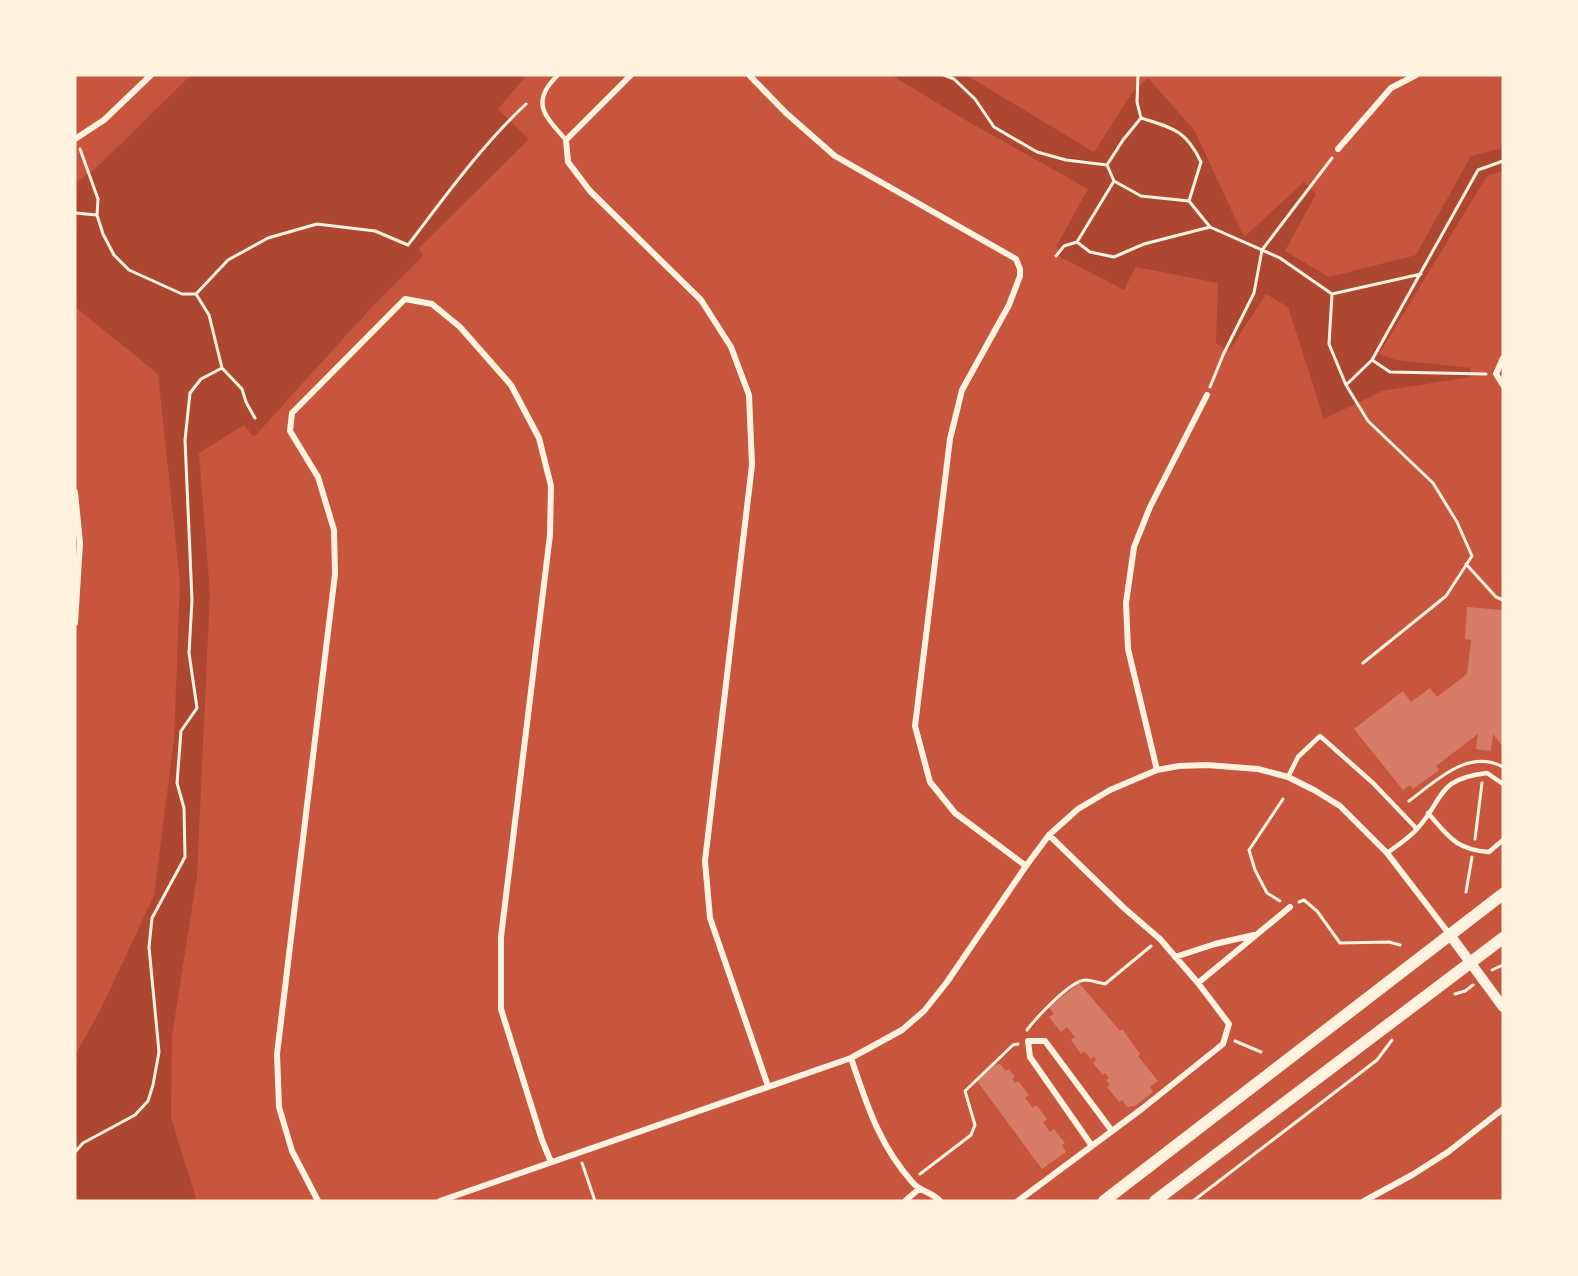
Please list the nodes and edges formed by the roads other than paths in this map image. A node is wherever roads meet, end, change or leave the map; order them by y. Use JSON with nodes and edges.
{"nodes":[{"id":1,"x":151,"y":75,"type":"edge"},
{"id":2,"x":558,"y":75,"type":"edge"},
{"id":3,"x":631,"y":75,"type":"edge"},
{"id":4,"x":749,"y":75,"type":"edge"},
{"id":5,"x":1416,"y":75,"type":"edge"},
{"id":6,"x":75,"y":139,"type":"edge"},
{"id":7,"x":566,"y":140,"type":"junction"},
{"id":8,"x":1338,"y":149,"type":"road end"},
{"id":9,"x":1503,"y":358,"type":"edge"},
{"id":10,"x":1503,"y":385,"type":"edge"},
{"id":11,"x":1207,"y":394,"type":"road end"},
{"id":12,"x":75,"y":492,"type":"edge"},
{"id":13,"x":75,"y":623,"type":"edge"},
{"id":14,"x":1156,"y":770,"type":"junction"},
{"id":15,"x":1288,"y":777,"type":"junction"},
{"id":16,"x":1503,"y":784,"type":"edge"},
{"id":17,"x":1428,"y":813,"type":"junction"},
{"id":18,"x":1417,"y":829,"type":"junction"},
{"id":19,"x":1049,"y":835,"type":"junction"},
{"id":20,"x":1503,"y":840,"type":"edge"},
{"id":21,"x":1388,"y":853,"type":"junction"},
{"id":22,"x":1026,"y":866,"type":"junction"},
{"id":23,"x":1503,"y":894,"type":"edge"},
{"id":24,"x":1290,"y":907,"type":"road end"},
{"id":25,"x":1255,"y":935,"type":"junction"},
{"id":26,"x":1450,"y":935,"type":"junction"},
{"id":27,"x":1503,"y":938,"type":"edge"},
{"id":28,"x":1175,"y":957,"type":"junction"},
{"id":29,"x":1471,"y":962,"type":"junction"},
{"id":30,"x":1198,"y":983,"type":"junction"},
{"id":31,"x":1503,"y":1006,"type":"edge"},
{"id":32,"x":851,"y":1058,"type":"junction"},
{"id":33,"x":768,"y":1086,"type":"junction"},
{"id":34,"x":1503,"y":1109,"type":"edge"},
{"id":35,"x":1112,"y":1131,"type":"junction"},
{"id":36,"x":1092,"y":1146,"type":"junction"},
{"id":37,"x":551,"y":1162,"type":"junction"},
{"id":38,"x":919,"y":1189,"type":"junction"},
{"id":39,"x":318,"y":1201,"type":"edge"},
{"id":40,"x":440,"y":1201,"type":"edge"},
{"id":41,"x":905,"y":1201,"type":"edge"},
{"id":42,"x":940,"y":1201,"type":"edge"},
{"id":43,"x":1018,"y":1201,"type":"edge"},
{"id":44,"x":1104,"y":1201,"type":"edge"},
{"id":45,"x":1155,"y":1201,"type":"edge"},
{"id":46,"x":1364,"y":1201,"type":"edge"}],
"edges":[{"from":1,"to":6,"type":"street"},
{"from":2,"to":7,"type":"lane"},
{"from":3,"to":7,"type":"street"},
{"from":4,"to":22,"type":"street"},
{"from":5,"to":8,"type":"street"},
{"from":7,"to":33,"type":"street"},
{"from":9,"to":10,"type":"street"},
{"from":11,"to":14,"type":"street"},
{"from":12,"to":13,"type":"street"},
{"from":14,"to":15,"type":"street"},
{"from":14,"to":19,"type":"street"},
{"from":15,"to":18,"type":"lane"},
{"from":15,"to":21,"type":"street"},
{"from":16,"to":17,"type":"lane"},
{"from":17,"to":18,"type":"lane"},
{"from":17,"to":20,"type":"lane"},
{"from":18,"to":21,"type":"lane"},
{"from":19,"to":22,"type":"street"},
{"from":19,"to":28,"type":"street"},
{"from":21,"to":26,"type":"street"},
{"from":22,"to":32,"type":"street"},
{"from":23,"to":26,"type":"main road"},
{"from":24,"to":25,"type":"street"},
{"from":25,"to":28,"type":"street"},
{"from":25,"to":30,"type":"street"},
{"from":26,"to":29,"type":"street"},
{"from":26,"to":44,"type":"main road"},
{"from":27,"to":29,"type":"main road"},
{"from":28,"to":30,"type":"street"},
{"from":29,"to":31,"type":"street"},
{"from":29,"to":45,"type":"main road"},
{"from":30,"to":35,"type":"street"},
{"from":32,"to":33,"type":"street"},
{"from":32,"to":38,"type":"street"},
{"from":33,"to":37,"type":"street"},
{"from":34,"to":46,"type":"street"},
{"from":35,"to":36,"type":"street"},
{"from":35,"to":36,"type":"street"},
{"from":36,"to":43,"type":"street"},
{"from":37,"to":39,"type":"street"},
{"from":37,"to":40,"type":"street"},
{"from":38,"to":41,"type":"street"},
{"from":38,"to":42,"type":"street"}]}
